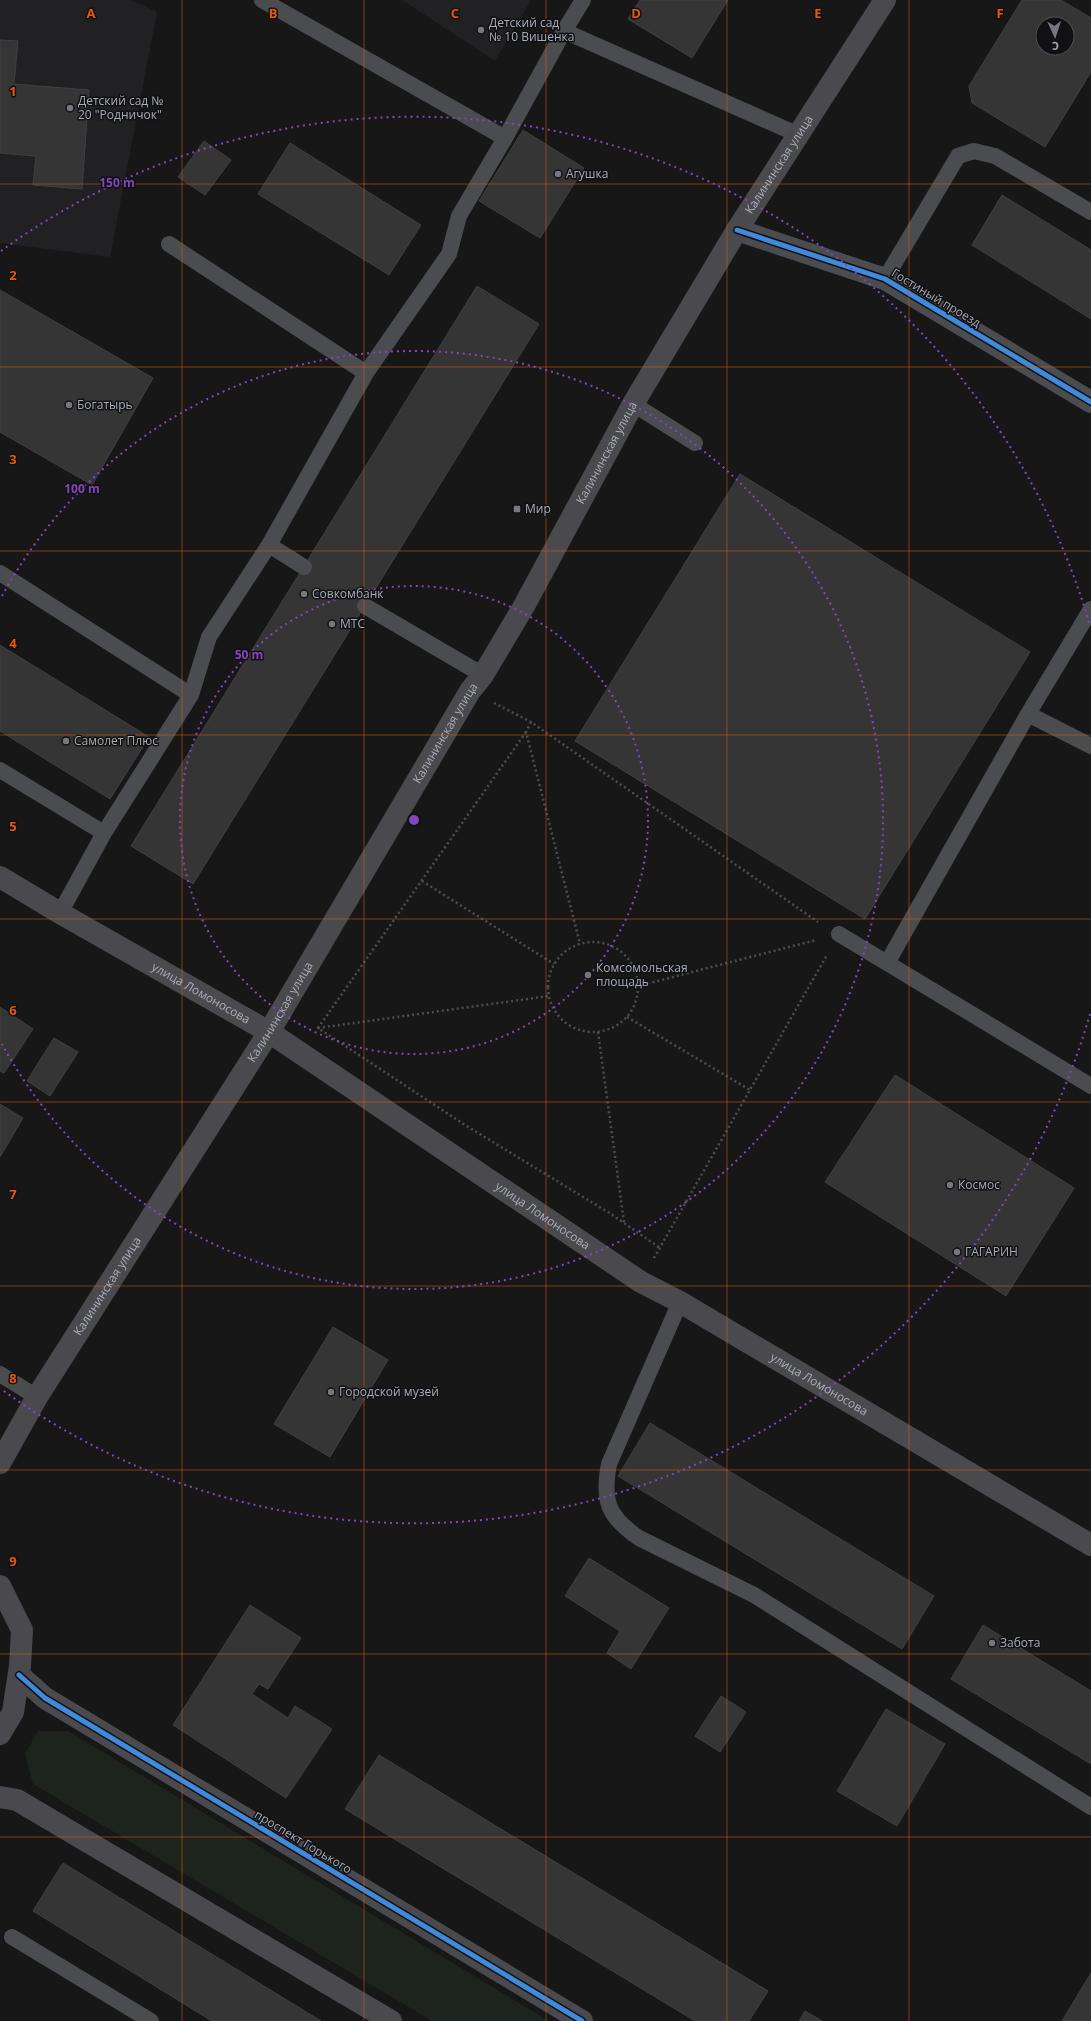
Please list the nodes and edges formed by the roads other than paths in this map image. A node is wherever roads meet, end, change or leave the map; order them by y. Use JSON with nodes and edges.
{"nodes":[{"id":1,"x":262,"y":0,"type":"edge"},
{"id":2,"x":583,"y":0,"type":"edge"},
{"id":3,"x":885,"y":0,"type":"edge"},
{"id":4,"x":564,"y":31,"type":"junction"},
{"id":5,"x":799,"y":134,"type":"junction"},
{"id":6,"x":505,"y":138,"type":"junction"},
{"id":7,"x":1091,"y":211,"type":"edge"},
{"id":8,"x":736,"y":230,"type":"junction"},
{"id":9,"x":168,"y":244,"type":"dead end"},
{"id":10,"x":886,"y":279,"type":"junction"},
{"id":11,"x":366,"y":373,"type":"junction"},
{"id":12,"x":1091,"y":402,"type":"edge"},
{"id":13,"x":633,"y":404,"type":"junction"},
{"id":14,"x":696,"y":443,"type":"dead end"},
{"id":15,"x":269,"y":545,"type":"junction"},
{"id":16,"x":304,"y":567,"type":"dead end"},
{"id":17,"x":0,"y":573,"type":"edge"},
{"id":18,"x":365,"y":606,"type":"dead end"},
{"id":19,"x":1091,"y":609,"type":"edge"},
{"id":20,"x":476,"y":683,"type":"junction"},
{"id":21,"x":191,"y":695,"type":"junction"},
{"id":22,"x":1028,"y":714,"type":"junction"},
{"id":23,"x":1091,"y":746,"type":"edge"},
{"id":24,"x":0,"y":770,"type":"edge"},
{"id":25,"x":104,"y":833,"type":"junction"},
{"id":26,"x":0,"y":876,"type":"edge"},
{"id":27,"x":60,"y":913,"type":"junction"},
{"id":28,"x":839,"y":934,"type":"road end"},
{"id":29,"x":887,"y":963,"type":"junction"},
{"id":30,"x":269,"y":1032,"type":"junction"},
{"id":31,"x":1091,"y":1086,"type":"edge"},
{"id":32,"x":680,"y":1302,"type":"junction"},
{"id":33,"x":0,"y":1374,"type":"edge"},
{"id":34,"x":38,"y":1397,"type":"junction"},
{"id":35,"x":0,"y":1463,"type":"edge"},
{"id":36,"x":1091,"y":1546,"type":"edge"},
{"id":37,"x":0,"y":1586,"type":"edge"},
{"id":38,"x":19,"y":1675,"type":"junction"},
{"id":39,"x":0,"y":1734,"type":"edge"},
{"id":40,"x":0,"y":1797,"type":"edge"},
{"id":41,"x":1091,"y":1807,"type":"edge"},
{"id":42,"x":12,"y":1937,"type":"dead end"},
{"id":43,"x":150,"y":2021,"type":"edge"},
{"id":44,"x":390,"y":2021,"type":"edge"},
{"id":45,"x":582,"y":2021,"type":"edge"}],
"edges":[{"from":1,"to":6,"type":"lane"},
{"from":2,"to":4,"type":"lane"},
{"from":3,"to":5,"type":"main road","name":"Калининская улица"},
{"from":4,"to":5,"type":"lane"},
{"from":4,"to":6,"type":"lane"},
{"from":5,"to":8,"type":"main road","name":"Калининская улица"},
{"from":6,"to":11,"type":"lane"},
{"from":7,"to":10,"type":"lane"},
{"from":8,"to":10,"type":"street","name":"Гостиный проезд"},
{"from":8,"to":13,"type":"main road","name":"Калининская улица"},
{"from":9,"to":11,"type":"lane"},
{"from":10,"to":12,"type":"street","name":"Гостиный проезд"},
{"from":11,"to":15,"type":"lane"},
{"from":13,"to":14,"type":"lane"},
{"from":13,"to":20,"type":"main road","name":"Калининская улица"},
{"from":15,"to":16,"type":"lane"},
{"from":15,"to":21,"type":"lane"},
{"from":17,"to":21,"type":"lane"},
{"from":18,"to":20,"type":"lane"},
{"from":19,"to":22,"type":"lane"},
{"from":20,"to":30,"type":"main road","name":"Калининская улица"},
{"from":21,"to":25,"type":"lane"},
{"from":22,"to":23,"type":"lane"},
{"from":22,"to":29,"type":"lane"},
{"from":24,"to":25,"type":"lane"},
{"from":25,"to":27,"type":"lane"},
{"from":26,"to":27,"type":"main road","name":"улица Ломоносова"},
{"from":27,"to":30,"type":"main road","name":"улица Ломоносова"},
{"from":28,"to":29,"type":"lane"},
{"from":29,"to":31,"type":"lane"},
{"from":30,"to":32,"type":"main road","name":"улица Ломоносова"},
{"from":30,"to":34,"type":"main road","name":"Калининская улица"},
{"from":32,"to":36,"type":"main road","name":"улица Ломоносова"},
{"from":32,"to":41,"type":"lane"},
{"from":33,"to":34,"type":"lane"},
{"from":34,"to":35,"type":"main road","name":"Калининская улица"},
{"from":37,"to":38,"type":"main road"},
{"from":38,"to":39,"type":"main road"},
{"from":38,"to":45,"type":"main road","name":"проспект Горького"},
{"from":40,"to":44,"type":"main road"},
{"from":42,"to":43,"type":"lane"}]}
